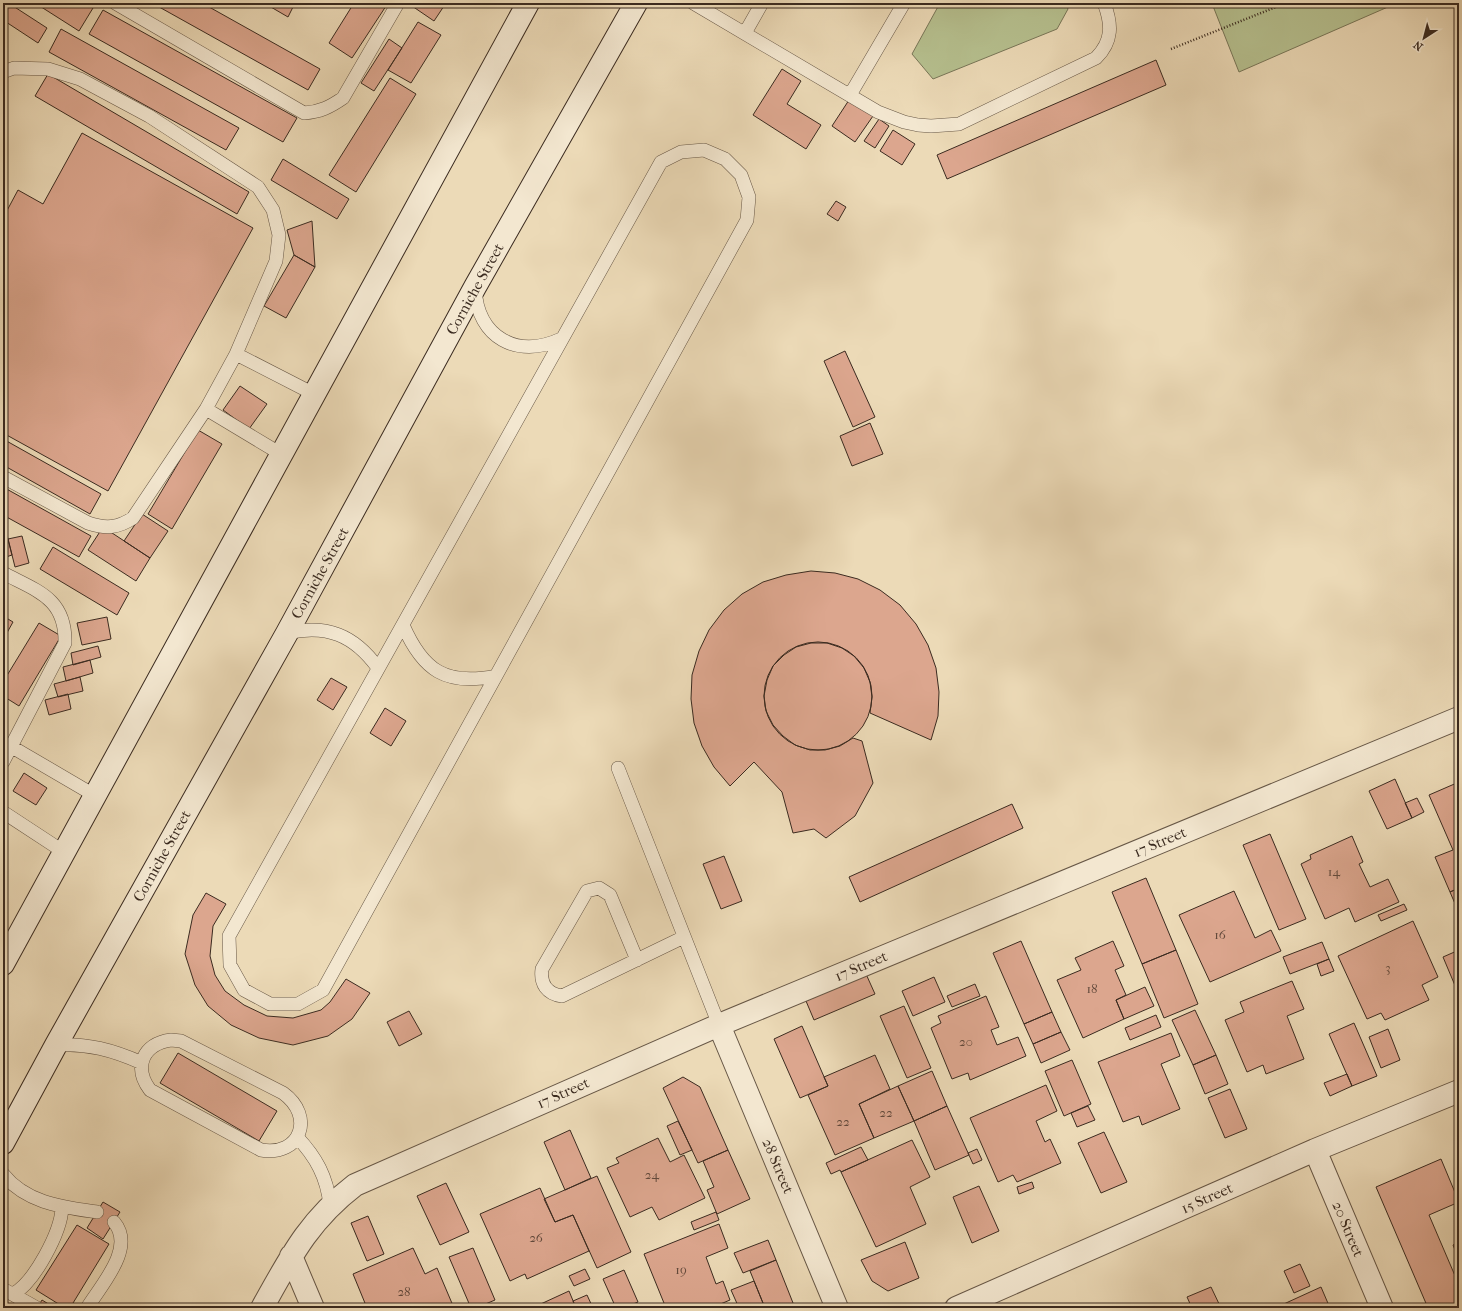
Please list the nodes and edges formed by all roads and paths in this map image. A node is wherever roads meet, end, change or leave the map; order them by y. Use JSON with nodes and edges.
{"nodes":[{"id":1,"x":115,"y":3,"type":"edge"},
{"id":2,"x":398,"y":3,"type":"edge"},
{"id":3,"x":528,"y":3,"type":"edge"},
{"id":4,"x":636,"y":3,"type":"edge"},
{"id":5,"x":693,"y":3,"type":"edge"},
{"id":6,"x":762,"y":3,"type":"edge"},
{"id":7,"x":904,"y":3,"type":"edge"},
{"id":8,"x":1104,"y":3,"type":"edge"},
{"id":9,"x":1286,"y":3,"type":"edge"},
{"id":10,"x":745,"y":32,"type":"junction"},
{"id":11,"x":1171,"y":49,"type":"dead end"},
{"id":12,"x":3,"y":72,"type":"edge"},
{"id":13,"x":850,"y":95,"type":"junction"},
{"id":14,"x":475,"y":287,"type":"junction"},
{"id":15,"x":561,"y":339,"type":"junction"},
{"id":16,"x":236,"y":354,"type":"junction"},
{"id":17,"x":314,"y":394,"type":"junction"},
{"id":18,"x":206,"y":409,"type":"junction"},
{"id":19,"x":281,"y":454,"type":"junction"},
{"id":20,"x":3,"y":477,"type":"edge"},
{"id":21,"x":3,"y":573,"type":"edge"},
{"id":22,"x":402,"y":625,"type":"junction"},
{"id":23,"x":287,"y":633,"type":"junction"},
{"id":24,"x":378,"y":668,"type":"junction"},
{"id":25,"x":496,"y":676,"type":"junction"},
{"id":26,"x":1459,"y":718,"type":"edge"},
{"id":27,"x":12,"y":747,"type":"junction"},
{"id":28,"x":3,"y":762,"type":"edge"},
{"id":29,"x":618,"y":768,"type":"dead end"},
{"id":30,"x":94,"y":795,"type":"junction"},
{"id":31,"x":3,"y":812,"type":"edge"},
{"id":32,"x":64,"y":852,"type":"junction"},
{"id":33,"x":684,"y":937,"type":"junction"},
{"id":34,"x":637,"y":960,"type":"junction"},
{"id":35,"x":3,"y":964,"type":"edge"},
{"id":36,"x":719,"y":1025,"type":"junction"},
{"id":37,"x":56,"y":1045,"type":"junction"},
{"id":38,"x":142,"y":1063,"type":"junction"},
{"id":39,"x":1459,"y":1091,"type":"edge"},
{"id":40,"x":297,"y":1137,"type":"junction"},
{"id":41,"x":3,"y":1143,"type":"edge"},
{"id":42,"x":1314,"y":1150,"type":"junction"},
{"id":43,"x":3,"y":1174,"type":"edge"},
{"id":44,"x":330,"y":1205,"type":"junction"},
{"id":45,"x":62,"y":1208,"type":"junction"},
{"id":46,"x":97,"y":1212,"type":"dead end"},
{"id":47,"x":114,"y":1222,"type":"dead end"},
{"id":48,"x":291,"y":1256,"type":"junction"},
{"id":49,"x":8,"y":1292,"type":"edge"},
{"id":50,"x":38,"y":1308,"type":"edge"},
{"id":51,"x":87,"y":1308,"type":"edge"},
{"id":52,"x":262,"y":1308,"type":"edge"},
{"id":53,"x":313,"y":1308,"type":"edge"},
{"id":54,"x":837,"y":1308,"type":"edge"},
{"id":55,"x":956,"y":1308,"type":"edge"},
{"id":56,"x":1382,"y":1308,"type":"edge"}],
"edges":[{"from":1,"to":2,"type":"lane"},
{"from":3,"to":17,"type":"street"},
{"from":4,"to":14,"type":"street","name":"Corniche Street"},
{"from":5,"to":10,"type":"lane"},
{"from":6,"to":10,"type":"lane"},
{"from":7,"to":13,"type":"lane"},
{"from":8,"to":13,"type":"lane"},
{"from":9,"to":11,"type":"path"},
{"from":10,"to":13,"type":"lane"},
{"from":12,"to":16,"type":"lane"},
{"from":14,"to":15,"type":"lane"},
{"from":14,"to":23,"type":"street","name":"Corniche Street"},
{"from":15,"to":22,"type":"lane"},
{"from":15,"to":25,"type":"lane"},
{"from":16,"to":17,"type":"lane"},
{"from":16,"to":18,"type":"lane"},
{"from":17,"to":19,"type":"street"},
{"from":18,"to":19,"type":"lane"},
{"from":18,"to":20,"type":"lane"},
{"from":19,"to":30,"type":"street"},
{"from":21,"to":27,"type":"lane"},
{"from":22,"to":24,"type":"lane"},
{"from":22,"to":25,"type":"lane"},
{"from":23,"to":24,"type":"lane"},
{"from":23,"to":37,"type":"street","name":"Corniche Street"},
{"from":24,"to":25,"type":"lane"},
{"from":26,"to":36,"type":"street","name":"17 Street"},
{"from":27,"to":28,"type":"lane"},
{"from":27,"to":30,"type":"lane"},
{"from":29,"to":33,"type":"lane"},
{"from":30,"to":32,"type":"street"},
{"from":31,"to":32,"type":"lane"},
{"from":32,"to":35,"type":"street"},
{"from":33,"to":34,"type":"lane"},
{"from":33,"to":36,"type":"lane"},
{"from":34,"to":34,"type":"lane"},
{"from":36,"to":44,"type":"street","name":"17 Street"},
{"from":36,"to":54,"type":"street","name":"28 Street"},
{"from":37,"to":38,"type":"lane"},
{"from":37,"to":41,"type":"street","name":"Corniche Street"},
{"from":38,"to":40,"type":"lane"},
{"from":38,"to":40,"type":"lane"},
{"from":39,"to":42,"type":"street","name":"15 Street"},
{"from":40,"to":44,"type":"lane"},
{"from":42,"to":55,"type":"street","name":"15 Street"},
{"from":42,"to":56,"type":"street","name":"20 Street"},
{"from":43,"to":45,"type":"lane"},
{"from":44,"to":48,"type":"street","name":"17 Street"},
{"from":45,"to":46,"type":"lane"},
{"from":45,"to":49,"type":"lane"},
{"from":47,"to":51,"type":"lane"},
{"from":48,"to":52,"type":"street","name":"17 Street"},
{"from":48,"to":53,"type":"street"},
{"from":49,"to":50,"type":"lane"}]}
